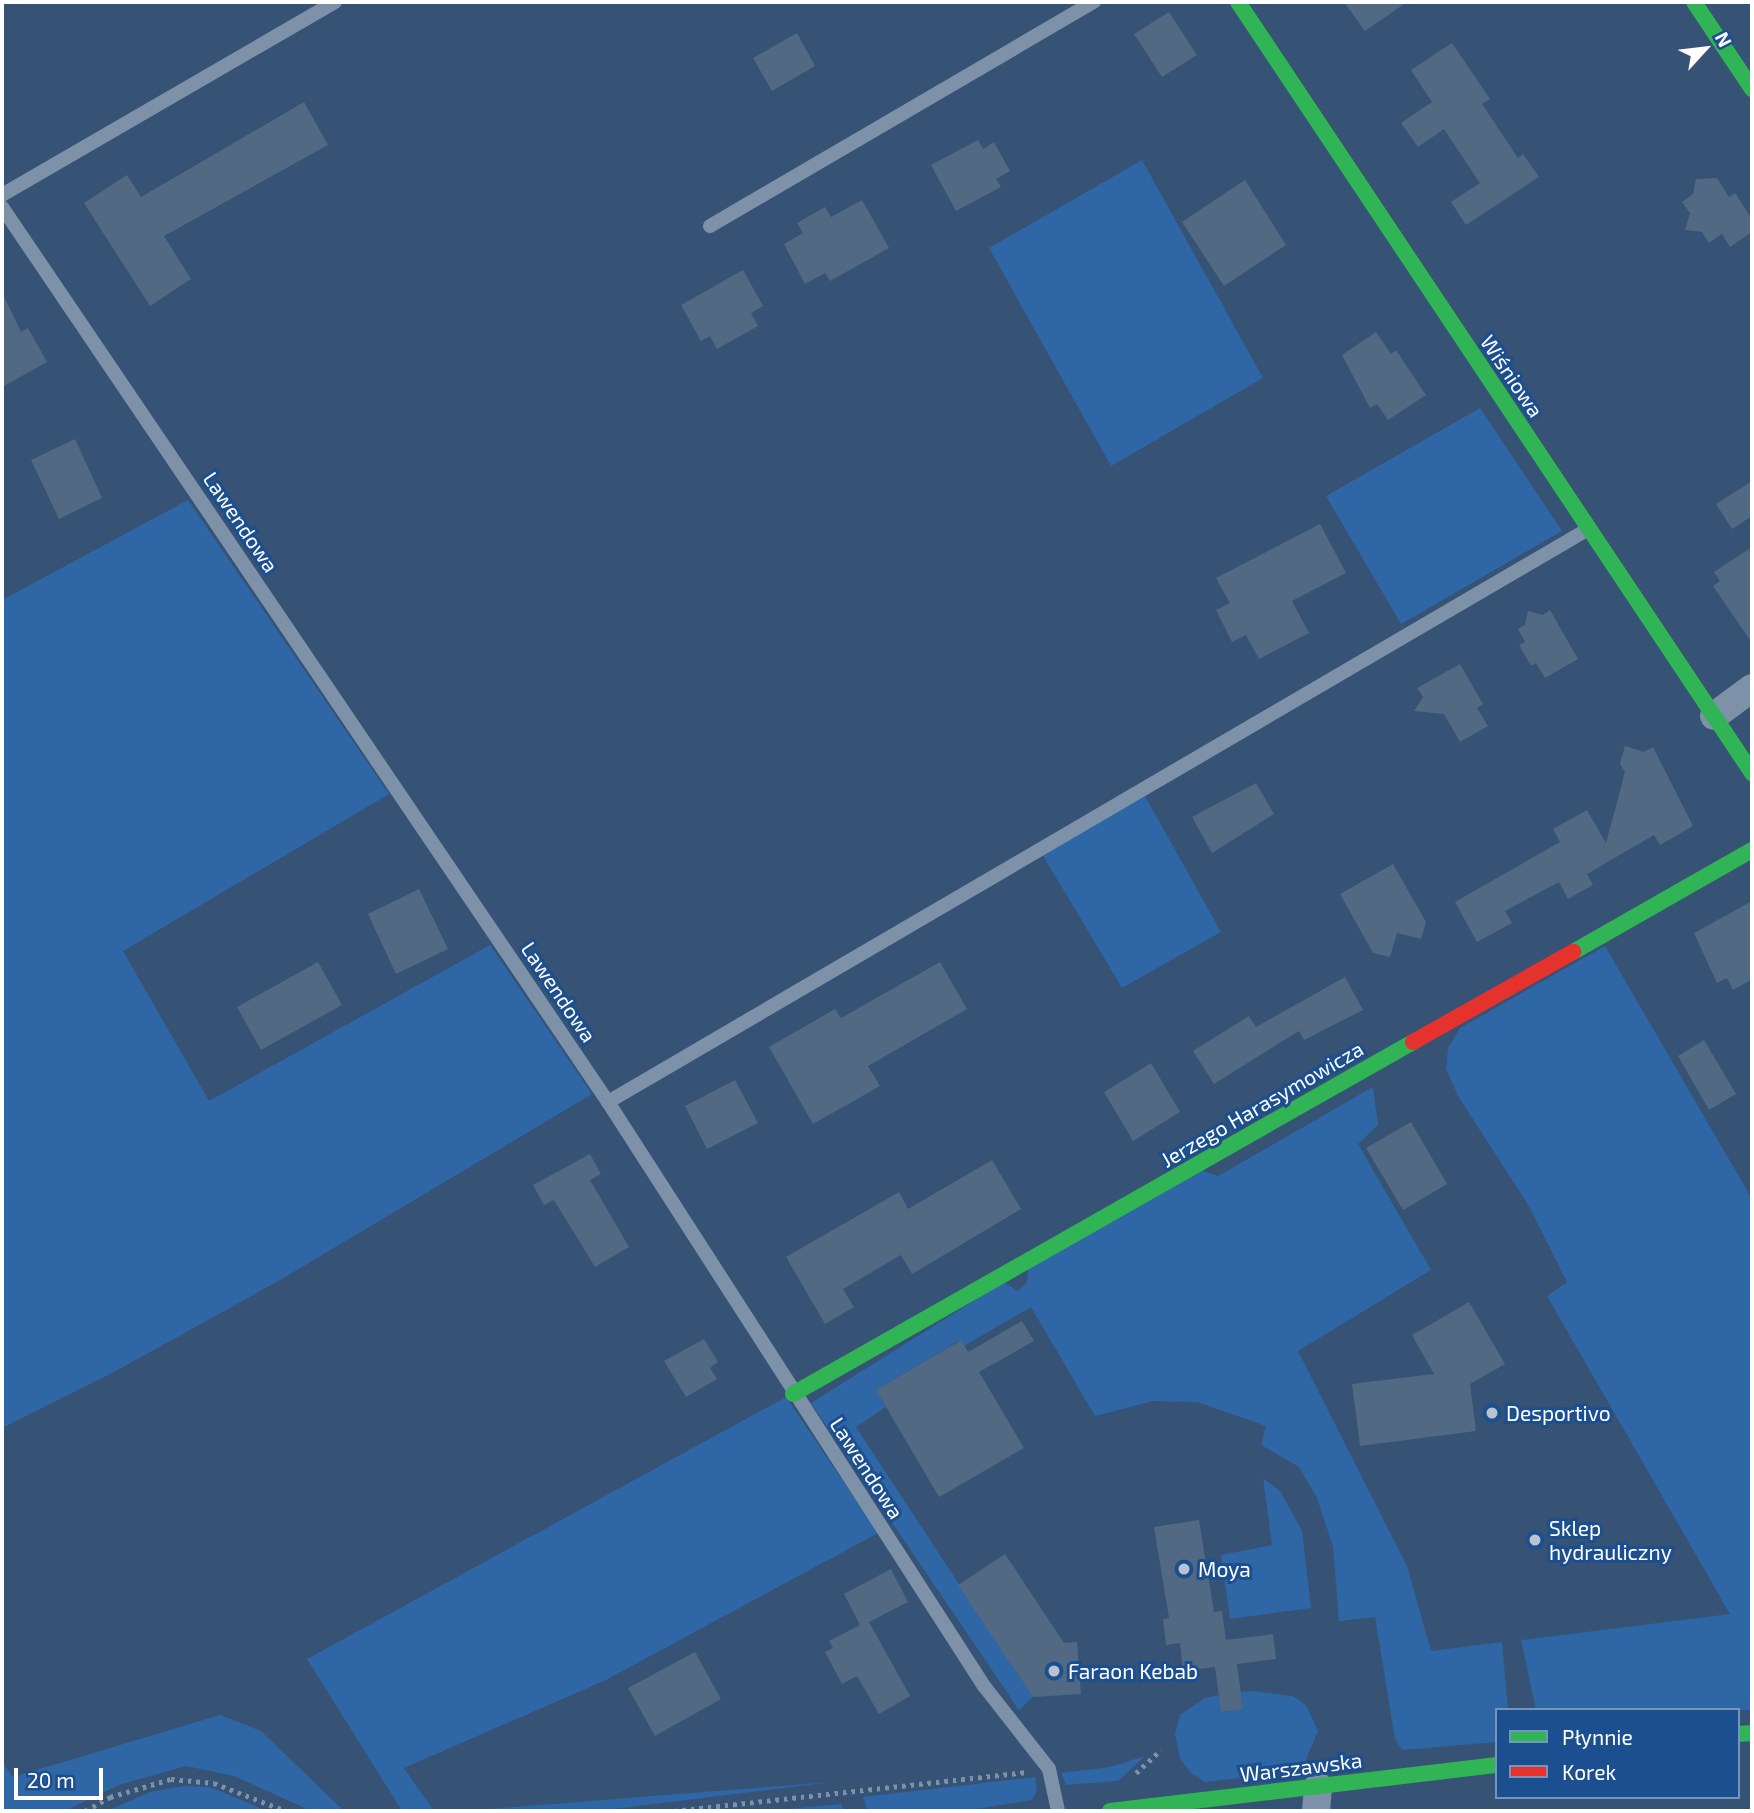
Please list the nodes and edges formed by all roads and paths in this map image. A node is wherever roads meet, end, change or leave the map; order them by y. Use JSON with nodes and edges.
{"nodes":[{"id":1,"x":335,"y":2,"type":"edge"},
{"id":2,"x":1094,"y":2,"type":"edge"},
{"id":3,"x":1238,"y":2,"type":"edge"},
{"id":4,"x":1694,"y":2,"type":"edge"},
{"id":5,"x":1752,"y":89,"type":"edge"},
{"id":6,"x":2,"y":195,"type":"edge"},
{"id":7,"x":2,"y":207,"type":"edge"},
{"id":8,"x":710,"y":226,"type":"dead end"},
{"id":9,"x":1588,"y":529,"type":"junction"},
{"id":10,"x":1752,"y":688,"type":"edge"},
{"id":11,"x":1714,"y":716,"type":"junction"},
{"id":12,"x":1752,"y":774,"type":"edge"},
{"id":13,"x":1752,"y":850,"type":"edge"},
{"id":14,"x":608,"y":1102,"type":"junction"},
{"id":15,"x":793,"y":1394,"type":"junction"},
{"id":16,"x":1495,"y":1765,"type":"edge"},
{"id":17,"x":1049,"y":1769,"type":"junction"},
{"id":18,"x":1317,"y":1798,"type":"edge"},
{"id":19,"x":85,"y":1811,"type":"edge"},
{"id":20,"x":286,"y":1811,"type":"edge"},
{"id":21,"x":674,"y":1811,"type":"edge"},
{"id":22,"x":1058,"y":1811,"type":"edge"},
{"id":23,"x":1110,"y":1811,"type":"edge"}],
"edges":[{"from":1,"to":6,"type":"lane"},
{"from":2,"to":8,"type":"lane"},
{"from":3,"to":9,"type":"street","name":"Wiśniowa"},
{"from":4,"to":5,"type":"street"},
{"from":7,"to":14,"type":"lane","name":"Lawendowa"},
{"from":9,"to":11,"type":"street","name":"Wiśniowa"},
{"from":9,"to":14,"type":"lane"},
{"from":10,"to":11,"type":"street"},
{"from":11,"to":12,"type":"street","name":"Wiśniowa"},
{"from":13,"to":15,"type":"street","name":"Jerzego Harasymowicza"},
{"from":14,"to":15,"type":"lane","name":"Lawendowa"},
{"from":15,"to":17,"type":"lane","name":"Lawendowa"},
{"from":16,"to":18,"type":"street","name":"Warszawska"},
{"from":17,"to":21,"type":"path"},
{"from":17,"to":22,"type":"lane","name":"Lawendowa"},
{"from":18,"to":23,"type":"street","name":"Warszawska"},
{"from":19,"to":20,"type":"path"}]}
